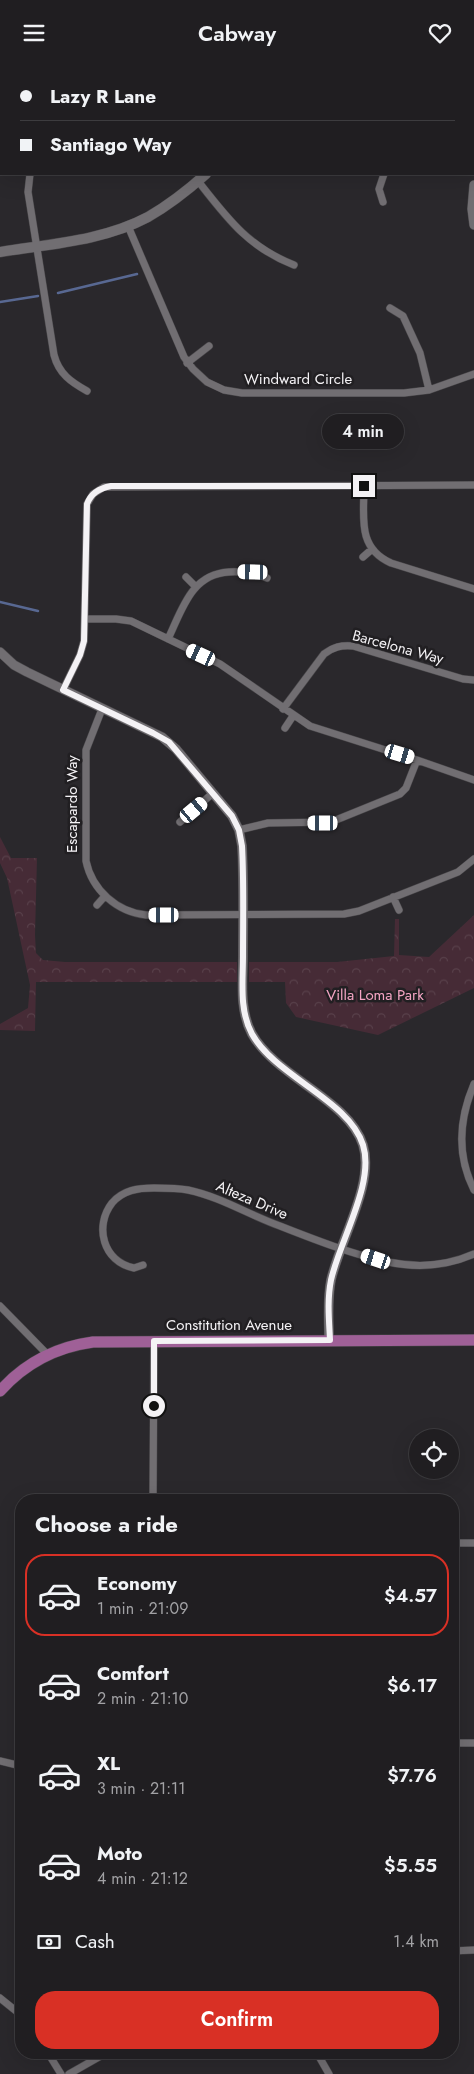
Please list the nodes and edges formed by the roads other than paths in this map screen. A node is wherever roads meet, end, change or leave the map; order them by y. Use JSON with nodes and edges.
{"nodes":[{"id":1,"x":30,"y":175,"type":"edge"},
{"id":2,"x":384,"y":175,"type":"edge"},
{"id":3,"x":202,"y":177,"type":"edge"},
{"id":4,"x":474,"y":185,"type":"edge"},
{"id":5,"x":383,"y":202,"type":"dead end"},
{"id":6,"x":474,"y":225,"type":"edge"},
{"id":7,"x":128,"y":226,"type":"junction"},
{"id":8,"x":36,"y":246,"type":"junction"},
{"id":9,"x":0,"y":252,"type":"edge"},
{"id":10,"x":294,"y":265,"type":"dead end"},
{"id":11,"x":390,"y":308,"type":"dead end"},
{"id":12,"x":209,"y":346,"type":"dead end"},
{"id":13,"x":187,"y":363,"type":"junction"},
{"id":14,"x":474,"y":374,"type":"edge"},
{"id":15,"x":429,"y":390,"type":"junction"},
{"id":16,"x":87,"y":391,"type":"dead end"},
{"id":17,"x":474,"y":485,"type":"edge"},
{"id":18,"x":364,"y":486,"type":"junction"},
{"id":19,"x":372,"y":550,"type":"junction"},
{"id":20,"x":363,"y":557,"type":"dead end"},
{"id":21,"x":186,"y":577,"type":"dead end"},
{"id":22,"x":267,"y":578,"type":"dead end"},
{"id":23,"x":195,"y":586,"type":"junction"},
{"id":24,"x":474,"y":589,"type":"edge"},
{"id":25,"x":85,"y":619,"type":"junction"},
{"id":26,"x":168,"y":639,"type":"junction"},
{"id":27,"x":2,"y":658,"type":"edge"},
{"id":28,"x":474,"y":680,"type":"edge"},
{"id":29,"x":63,"y":690,"type":"junction"},
{"id":30,"x":102,"y":709,"type":"junction"},
{"id":31,"x":284,"y":709,"type":"junction"},
{"id":32,"x":294,"y":716,"type":"junction"},
{"id":33,"x":285,"y":728,"type":"dead end"},
{"id":34,"x":417,"y":759,"type":"junction"},
{"id":35,"x":474,"y":780,"type":"edge"},
{"id":36,"x":213,"y":793,"type":"junction"},
{"id":37,"x":180,"y":822,"type":"dead end"},
{"id":38,"x":239,"y":830,"type":"junction"},
{"id":39,"x":474,"y":859,"type":"edge"},
{"id":40,"x":105,"y":896,"type":"junction"},
{"id":41,"x":393,"y":897,"type":"junction"},
{"id":42,"x":97,"y":905,"type":"dead end"},
{"id":43,"x":399,"y":910,"type":"dead end"},
{"id":44,"x":243,"y":916,"type":"junction"},
{"id":45,"x":474,"y":1084,"type":"edge"},
{"id":46,"x":474,"y":1190,"type":"edge"},
{"id":47,"x":340,"y":1247,"type":"junction"},
{"id":48,"x":474,"y":1254,"type":"edge"},
{"id":49,"x":143,"y":1265,"type":"dead end"},
{"id":50,"x":0,"y":1306,"type":"edge"},
{"id":51,"x":330,"y":1340,"type":"junction"},
{"id":52,"x":474,"y":1340,"type":"edge"},
{"id":53,"x":154,"y":1341,"type":"junction"},
{"id":54,"x":47,"y":1355,"type":"junction"},
{"id":55,"x":0,"y":1391,"type":"edge"},
{"id":56,"x":153,"y":1494,"type":"edge"},
{"id":57,"x":459,"y":1543,"type":"edge"},
{"id":58,"x":474,"y":1543,"type":"edge"},
{"id":59,"x":459,"y":1743,"type":"edge"},
{"id":60,"x":474,"y":1743,"type":"edge"},
{"id":61,"x":0,"y":1761,"type":"edge"},
{"id":62,"x":15,"y":1765,"type":"edge"},
{"id":63,"x":459,"y":1951,"type":"edge"},
{"id":64,"x":474,"y":1951,"type":"edge"},
{"id":65,"x":0,"y":1998,"type":"edge"},
{"id":66,"x":15,"y":2010,"type":"edge"},
{"id":67,"x":52,"y":2059,"type":"edge"},
{"id":68,"x":95,"y":2059,"type":"edge"},
{"id":69,"x":320,"y":2059,"type":"edge"},
{"id":70,"x":61,"y":2074,"type":"edge"},
{"id":71,"x":69,"y":2074,"type":"edge"},
{"id":72,"x":329,"y":2074,"type":"edge"}],
"edges":[{"from":1,"to":8,"type":"street"},
{"from":2,"to":5,"type":"street"},
{"from":3,"to":7,"type":"main road"},
{"from":3,"to":10,"type":"street"},
{"from":4,"to":6,"type":"street"},
{"from":7,"to":8,"type":"main road"},
{"from":7,"to":13,"type":"street","name":"Windward Circle"},
{"from":8,"to":9,"type":"main road"},
{"from":8,"to":16,"type":"street"},
{"from":11,"to":15,"type":"street"},
{"from":12,"to":13,"type":"street"},
{"from":13,"to":15,"type":"street","name":"Windward Circle"},
{"from":14,"to":15,"type":"street","name":"Windward Circle"},
{"from":17,"to":18,"type":"street"},
{"from":18,"to":19,"type":"street"},
{"from":18,"to":25,"type":"street"},
{"from":19,"to":20,"type":"street"},
{"from":19,"to":24,"type":"street"},
{"from":21,"to":23,"type":"street"},
{"from":22,"to":23,"type":"street"},
{"from":23,"to":26,"type":"street"},
{"from":25,"to":26,"type":"street"},
{"from":25,"to":29,"type":"street"},
{"from":26,"to":31,"type":"street"},
{"from":27,"to":29,"type":"street"},
{"from":28,"to":31,"type":"street","name":"Barcelona Way"},
{"from":29,"to":30,"type":"street"},
{"from":30,"to":36,"type":"street"},
{"from":30,"to":40,"type":"street","name":"Escapardo Way"},
{"from":31,"to":32,"type":"street"},
{"from":32,"to":33,"type":"street"},
{"from":32,"to":34,"type":"street"},
{"from":34,"to":35,"type":"street"},
{"from":34,"to":38,"type":"street"},
{"from":36,"to":37,"type":"street"},
{"from":36,"to":38,"type":"street"},
{"from":38,"to":44,"type":"street"},
{"from":39,"to":41,"type":"street","name":"Escapardo Way"},
{"from":40,"to":42,"type":"street"},
{"from":40,"to":44,"type":"street","name":"Escapardo Way"},
{"from":41,"to":43,"type":"street"},
{"from":41,"to":44,"type":"street","name":"Escapardo Way"},
{"from":44,"to":47,"type":"street"},
{"from":45,"to":46,"type":"street"},
{"from":47,"to":48,"type":"street","name":"Alteza Drive"},
{"from":47,"to":49,"type":"street","name":"Alteza Drive"},
{"from":47,"to":51,"type":"street"},
{"from":50,"to":54,"type":"street"},
{"from":51,"to":52,"type":"main road","name":"Constitution Avenue"},
{"from":51,"to":53,"type":"main road","name":"Constitution Avenue"},
{"from":53,"to":54,"type":"main road","name":"Constitution Avenue"},
{"from":53,"to":56,"type":"street"},
{"from":54,"to":55,"type":"main road","name":"Constitution Avenue"},
{"from":57,"to":58,"type":"street"},
{"from":59,"to":60,"type":"street"},
{"from":61,"to":62,"type":"street"},
{"from":63,"to":64,"type":"street"},
{"from":65,"to":66,"type":"street"},
{"from":67,"to":70,"type":"street"},
{"from":68,"to":71,"type":"street"},
{"from":69,"to":72,"type":"street"}]}
